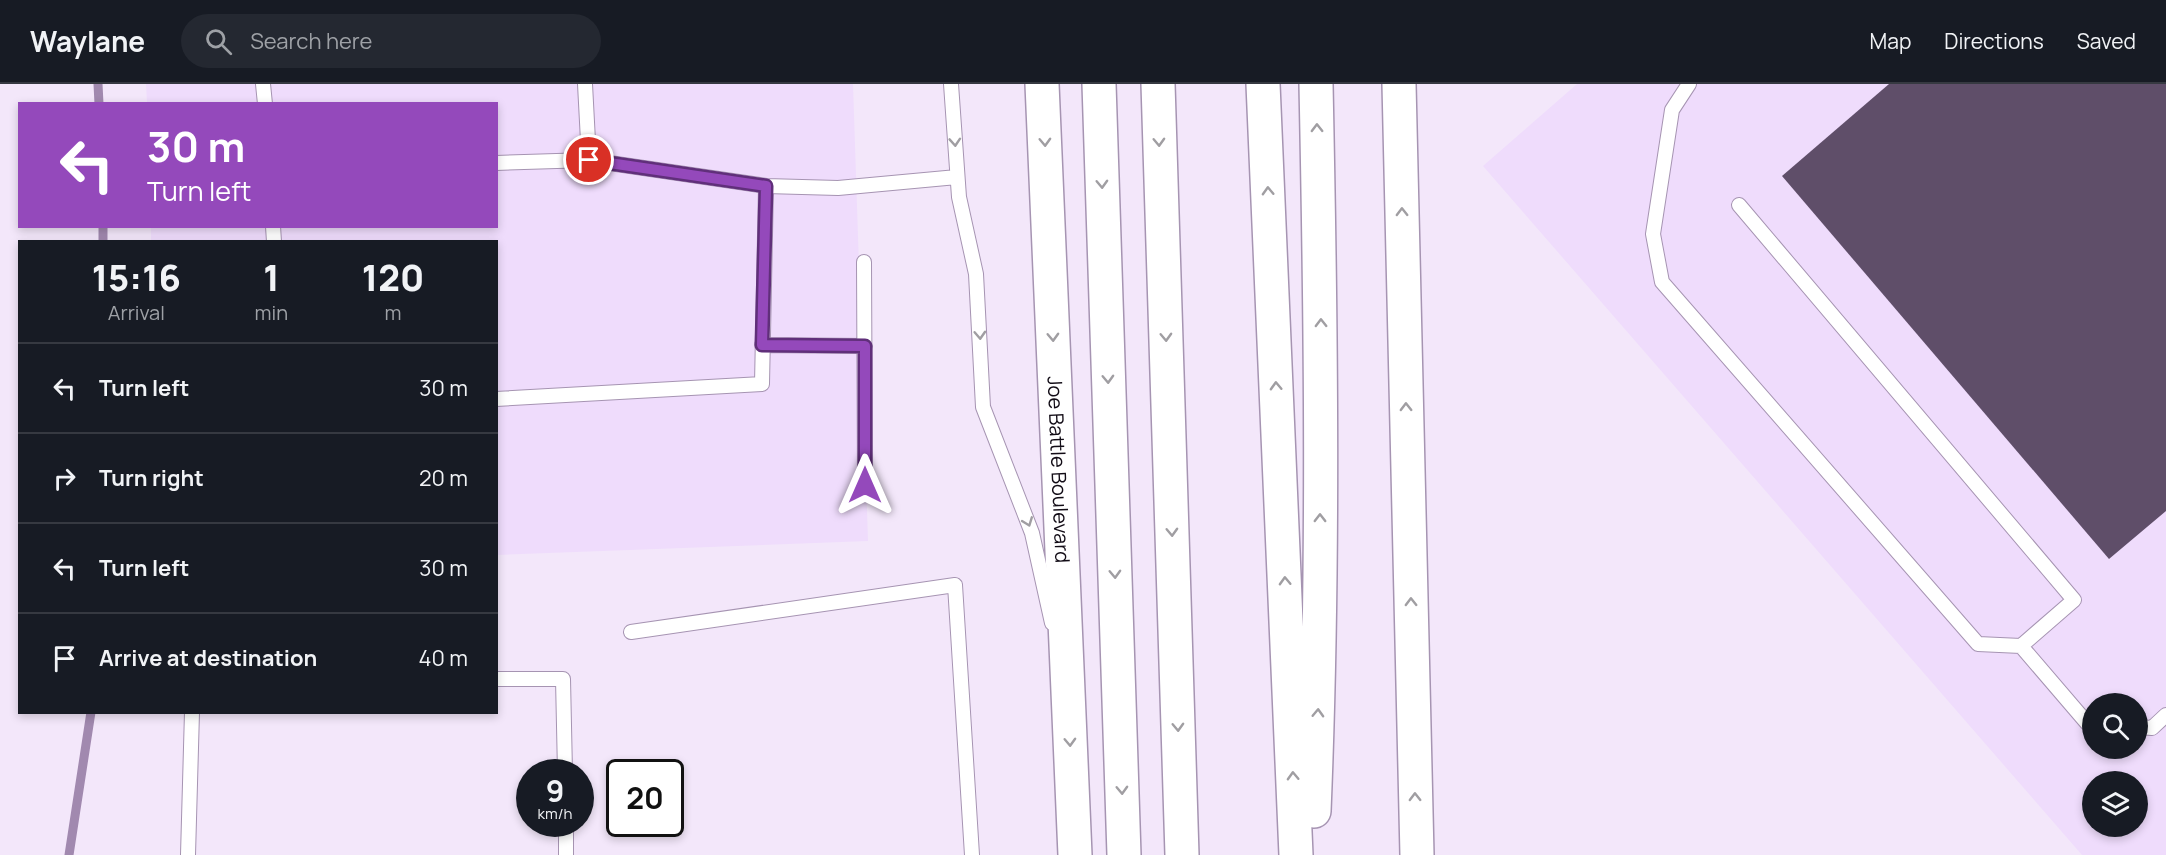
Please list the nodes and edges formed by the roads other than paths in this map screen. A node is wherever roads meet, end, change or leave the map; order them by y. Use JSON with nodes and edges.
{"nodes":[{"id":1,"x":263,"y":84,"type":"edge"},
{"id":2,"x":585,"y":84,"type":"edge"},
{"id":3,"x":951,"y":84,"type":"edge"},
{"id":4,"x":1042,"y":84,"type":"edge"},
{"id":5,"x":1099,"y":84,"type":"edge"},
{"id":6,"x":1158,"y":84,"type":"edge"},
{"id":7,"x":1263,"y":84,"type":"edge"},
{"id":8,"x":1316,"y":84,"type":"edge"},
{"id":9,"x":1399,"y":84,"type":"edge"},
{"id":10,"x":1689,"y":84,"type":"edge"},
{"id":11,"x":265,"y":102,"type":"edge"},
{"id":12,"x":589,"y":160,"type":"junction"},
{"id":13,"x":498,"y":163,"type":"edge"},
{"id":14,"x":957,"y":177,"type":"junction"},
{"id":15,"x":766,"y":186,"type":"junction"},
{"id":16,"x":1739,"y":205,"type":"dead end"},
{"id":17,"x":864,"y":262,"type":"dead end"},
{"id":18,"x":762,"y":345,"type":"junction"},
{"id":19,"x":865,"y":346,"type":"junction"},
{"id":20,"x":498,"y":399,"type":"edge"},
{"id":21,"x":865,"y":485,"type":"dead end"},
{"id":22,"x":632,"y":632,"type":"dead end"},
{"id":23,"x":2021,"y":646,"type":"junction"},
{"id":24,"x":498,"y":679,"type":"edge"},
{"id":25,"x":1068,"y":697,"type":"junction"},
{"id":26,"x":192,"y":714,"type":"edge"},
{"id":27,"x":2166,"y":715,"type":"edge"},
{"id":28,"x":2082,"y":718,"type":"edge"},
{"id":29,"x":2148,"y":728,"type":"edge"},
{"id":30,"x":565,"y":759,"type":"edge"},
{"id":31,"x":566,"y":837,"type":"edge"},
{"id":32,"x":188,"y":855,"type":"edge"},
{"id":33,"x":566,"y":855,"type":"edge"},
{"id":34,"x":972,"y":855,"type":"edge"},
{"id":35,"x":1075,"y":855,"type":"edge"},
{"id":36,"x":1124,"y":855,"type":"edge"},
{"id":37,"x":1182,"y":855,"type":"edge"},
{"id":38,"x":1296,"y":855,"type":"edge"},
{"id":39,"x":1312,"y":855,"type":"edge"},
{"id":40,"x":1417,"y":855,"type":"edge"}],
"edges":[{"from":1,"to":11,"type":"lane"},
{"from":2,"to":12,"type":"lane"},
{"from":3,"to":14,"type":"lane","one_way":true},
{"from":4,"to":25,"type":"main road","name":"Joe Battle Boulevard","one_way":true},
{"from":5,"to":36,"type":"main road","one_way":true},
{"from":6,"to":37,"type":"main road","one_way":true},
{"from":38,"to":7,"type":"main road","one_way":true},
{"from":39,"to":8,"type":"main road","one_way":true},
{"from":40,"to":9,"type":"main road","one_way":true},
{"from":10,"to":23,"type":"lane"},
{"from":12,"to":13,"type":"lane"},
{"from":12,"to":15,"type":"lane"},
{"from":14,"to":15,"type":"lane"},
{"from":14,"to":25,"type":"lane","one_way":true},
{"from":15,"to":18,"type":"lane"},
{"from":16,"to":23,"type":"lane"},
{"from":17,"to":19,"type":"lane"},
{"from":18,"to":19,"type":"lane"},
{"from":18,"to":20,"type":"lane"},
{"from":19,"to":21,"type":"lane"},
{"from":22,"to":34,"type":"lane"},
{"from":23,"to":28,"type":"lane"},
{"from":24,"to":30,"type":"lane"},
{"from":25,"to":35,"type":"main road","name":"Joe Battle Boulevard","one_way":true},
{"from":26,"to":32,"type":"lane"},
{"from":27,"to":29,"type":"lane"},
{"from":31,"to":33,"type":"lane"}]}
